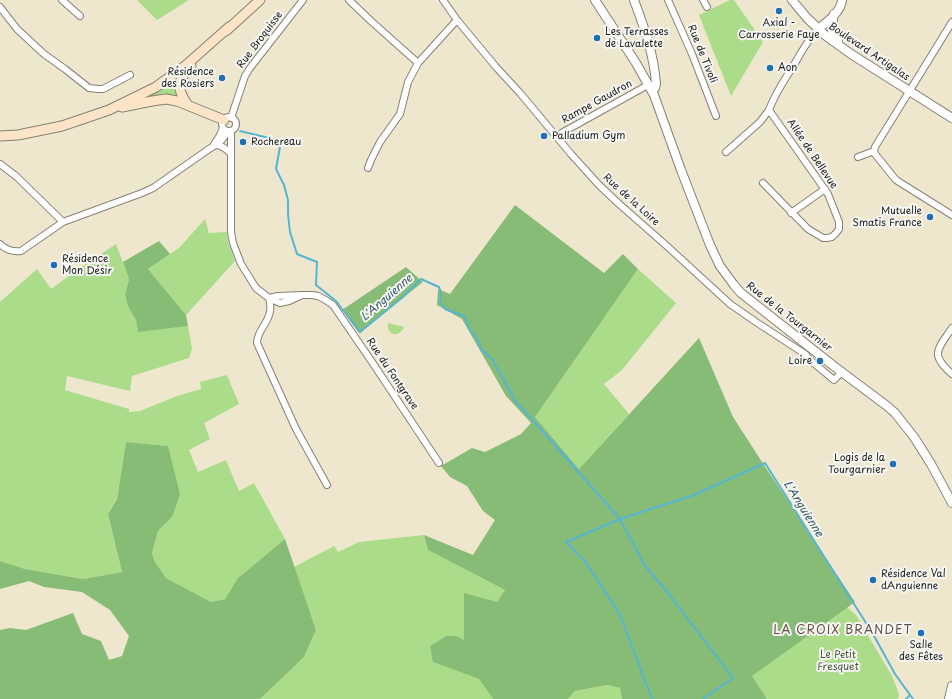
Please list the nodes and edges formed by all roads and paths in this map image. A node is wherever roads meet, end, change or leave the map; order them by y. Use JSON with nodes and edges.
{"nodes":[{"id":1,"x":62,"y":0,"type":"edge"},
{"id":2,"x":260,"y":0,"type":"edge"},
{"id":3,"x":303,"y":0,"type":"edge"},
{"id":4,"x":349,"y":0,"type":"edge"},
{"id":5,"x":443,"y":0,"type":"edge"},
{"id":6,"x":595,"y":0,"type":"edge"},
{"id":7,"x":634,"y":0,"type":"edge"},
{"id":8,"x":668,"y":0,"type":"edge"},
{"id":9,"x":703,"y":0,"type":"edge"},
{"id":10,"x":792,"y":0,"type":"edge"},
{"id":11,"x":842,"y":0,"type":"edge"},
{"id":12,"x":0,"y":7,"type":"edge"},
{"id":13,"x":707,"y":7,"type":"dead end"},
{"id":14,"x":834,"y":14,"type":"junction"},
{"id":15,"x":80,"y":16,"type":"dead end"},
{"id":16,"x":457,"y":20,"type":"junction"},
{"id":17,"x":952,"y":22,"type":"edge"},
{"id":18,"x":230,"y":27,"type":"junction"},
{"id":19,"x":818,"y":29,"type":"junction"},
{"id":20,"x":845,"y":49,"type":"junction"},
{"id":21,"x":418,"y":63,"type":"junction"},
{"id":22,"x":130,"y":76,"type":"dead end"},
{"id":23,"x":650,"y":88,"type":"junction"},
{"id":24,"x":909,"y":91,"type":"junction"},
{"id":25,"x":187,"y":104,"type":"junction"},
{"id":26,"x":109,"y":110,"type":"junction"},
{"id":27,"x":769,"y":110,"type":"junction"},
{"id":28,"x":716,"y":116,"type":"dead end"},
{"id":29,"x":952,"y":118,"type":"edge"},
{"id":30,"x":227,"y":126,"type":"junction"},
{"id":31,"x":3,"y":131,"type":"edge"},
{"id":32,"x":0,"y":136,"type":"edge"},
{"id":33,"x":556,"y":136,"type":"junction"},
{"id":34,"x":215,"y":146,"type":"junction"},
{"id":35,"x":874,"y":151,"type":"junction"},
{"id":36,"x":726,"y":152,"type":"dead end"},
{"id":37,"x":231,"y":154,"type":"junction"},
{"id":38,"x":858,"y":157,"type":"dead end"},
{"id":39,"x":0,"y":164,"type":"edge"},
{"id":40,"x":368,"y":168,"type":"dead end"},
{"id":41,"x":763,"y":183,"type":"dead end"},
{"id":42,"x":825,"y":189,"type":"junction"},
{"id":43,"x":791,"y":213,"type":"junction"},
{"id":44,"x":952,"y":215,"type":"edge"},
{"id":45,"x":63,"y":222,"type":"junction"},
{"id":46,"x":0,"y":244,"type":"edge"},
{"id":47,"x":269,"y":298,"type":"junction"},
{"id":48,"x":952,"y":328,"type":"edge"},
{"id":49,"x":835,"y":367,"type":"junction"},
{"id":50,"x":842,"y":372,"type":"junction"},
{"id":51,"x":829,"y":374,"type":"junction"},
{"id":52,"x":952,"y":374,"type":"edge"},
{"id":53,"x":439,"y":463,"type":"dead end"},
{"id":54,"x":327,"y":484,"type":"dead end"},
{"id":55,"x":952,"y":503,"type":"edge"},
{"id":56,"x":952,"y":686,"type":"edge"},
{"id":57,"x":949,"y":699,"type":"edge"}],
"edges":[{"from":1,"to":15,"type":"street"},
{"from":2,"to":18,"type":"main road"},
{"from":3,"to":30,"type":"street","name":"Rue Broquisse"},
{"from":4,"to":21,"type":"street"},
{"from":5,"to":16,"type":"street","name":"Rue de la Loire"},
{"from":6,"to":23,"type":"street","name":"Rue de la Tourgarnier"},
{"from":7,"to":23,"type":"street"},
{"from":8,"to":28,"type":"street","name":"Rue de Tivoli"},
{"from":9,"to":13,"type":"street"},
{"from":10,"to":19,"type":"street","name":"Boulevard Artigalas"},
{"from":11,"to":14,"type":"street"},
{"from":12,"to":22,"type":"street"},
{"from":14,"to":19,"type":"street"},
{"from":14,"to":20,"type":"street"},
{"from":16,"to":21,"type":"street"},
{"from":16,"to":33,"type":"street","name":"Rue de la Loire"},
{"from":17,"to":24,"type":"street"},
{"from":18,"to":25,"type":"main road"},
{"from":18,"to":26,"type":"main road"},
{"from":18,"to":31,"type":"main road"},
{"from":19,"to":20,"type":"street","name":"Boulevard Artigalas"},
{"from":19,"to":27,"type":"street"},
{"from":20,"to":24,"type":"street","name":"Boulevard Artigalas"},
{"from":21,"to":40,"type":"street"},
{"from":23,"to":33,"type":"street","name":"Rampe Gaudron"},
{"from":23,"to":49,"type":"street","name":"Rue de la Tourgarnier"},
{"from":24,"to":29,"type":"street","name":"Boulevard Artigalas"},
{"from":24,"to":35,"type":"street"},
{"from":25,"to":26,"type":"main road"},
{"from":25,"to":30,"type":"main road"},
{"from":26,"to":32,"type":"main road"},
{"from":27,"to":36,"type":"street"},
{"from":27,"to":42,"type":"street","name":"Allée de Bellevue"},
{"from":30,"to":34,"type":"street"},
{"from":30,"to":37,"type":"street"},
{"from":33,"to":51,"type":"street","name":"Rue de la Loire"},
{"from":34,"to":37,"type":"street"},
{"from":34,"to":45,"type":"street"},
{"from":35,"to":38,"type":"street"},
{"from":35,"to":44,"type":"street"},
{"from":37,"to":47,"type":"street"},
{"from":39,"to":45,"type":"street"},
{"from":41,"to":43,"type":"street","name":"Allée de Bellevue"},
{"from":42,"to":43,"type":"street"},
{"from":42,"to":43,"type":"street","name":"Allée de Bellevue"},
{"from":45,"to":46,"type":"street"},
{"from":47,"to":53,"type":"street","name":"Rue du Fontgrave"},
{"from":47,"to":54,"type":"street"},
{"from":48,"to":52,"type":"street"},
{"from":49,"to":50,"type":"street","name":"Rue de la Tourgarnier"},
{"from":49,"to":51,"type":"street"},
{"from":50,"to":51,"type":"street","name":"Rue de la Loire"},
{"from":50,"to":55,"type":"street","name":"Rue de la Tourgarnier"},
{"from":56,"to":57,"type":"street"}]}
